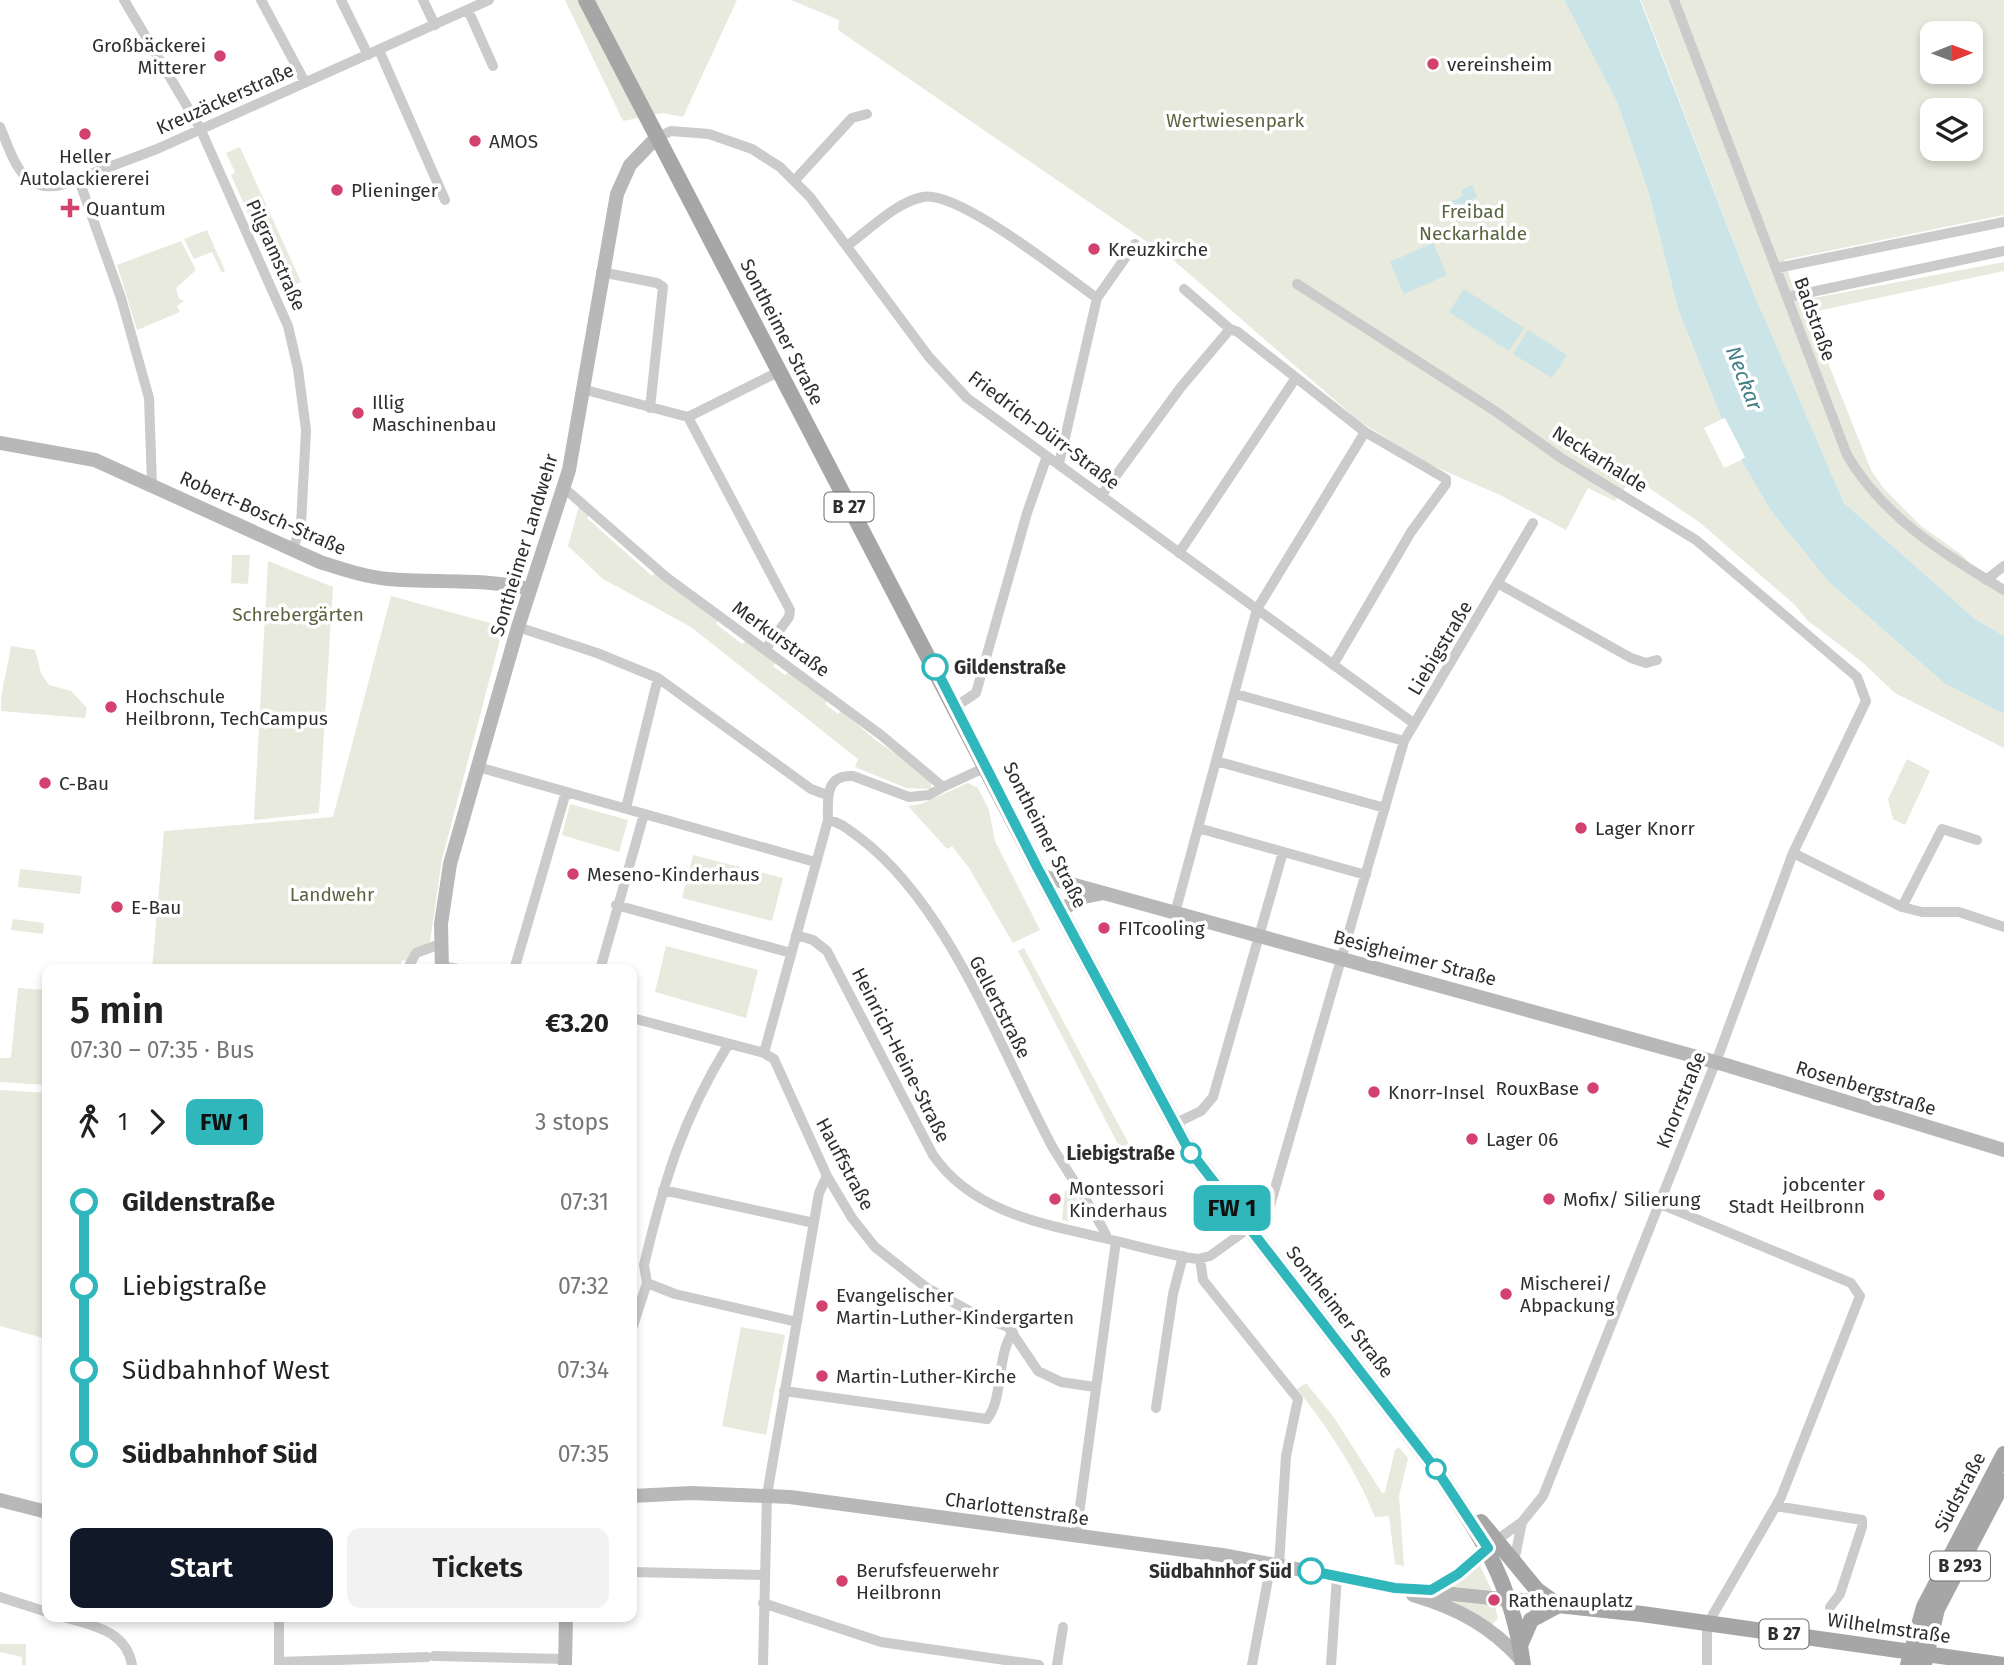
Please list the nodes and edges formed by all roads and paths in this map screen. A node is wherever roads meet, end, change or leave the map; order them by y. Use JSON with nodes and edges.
{"nodes":[{"id":1,"x":124,"y":0,"type":"edge"},
{"id":2,"x":261,"y":0,"type":"edge"},
{"id":3,"x":341,"y":0,"type":"edge"},
{"id":4,"x":424,"y":0,"type":"edge"},
{"id":5,"x":489,"y":0,"type":"edge"},
{"id":6,"x":586,"y":0,"type":"edge"},
{"id":7,"x":1674,"y":0,"type":"edge"},
{"id":8,"x":468,"y":10,"type":"junction"},
{"id":9,"x":435,"y":25,"type":"junction"},
{"id":10,"x":379,"y":50,"type":"junction"},
{"id":11,"x":368,"y":55,"type":"junction"},
{"id":12,"x":492,"y":66,"type":"dead end"},
{"id":13,"x":305,"y":82,"type":"junction"},
{"id":14,"x":867,"y":114,"type":"dead end"},
{"id":15,"x":0,"y":127,"type":"edge"},
{"id":16,"x":200,"y":128,"type":"junction"},
{"id":17,"x":656,"y":138,"type":"junction"},
{"id":18,"x":79,"y":180,"type":"junction"},
{"id":19,"x":794,"y":180,"type":"junction"},
{"id":20,"x":445,"y":200,"type":"dead end"},
{"id":21,"x":2004,"y":222,"type":"edge"},
{"id":22,"x":1135,"y":244,"type":"dead end"},
{"id":23,"x":847,"y":246,"type":"junction"},
{"id":24,"x":2004,"y":251,"type":"edge"},
{"id":25,"x":1777,"y":268,"type":"junction"},
{"id":26,"x":601,"y":272,"type":"junction"},
{"id":27,"x":1297,"y":284,"type":"dead end"},
{"id":28,"x":1185,"y":289,"type":"dead end"},
{"id":29,"x":1788,"y":297,"type":"junction"},
{"id":30,"x":1097,"y":298,"type":"junction"},
{"id":31,"x":1230,"y":329,"type":"junction"},
{"id":32,"x":778,"y":372,"type":"junction"},
{"id":33,"x":1295,"y":379,"type":"junction"},
{"id":34,"x":582,"y":389,"type":"junction"},
{"id":35,"x":650,"y":408,"type":"junction"},
{"id":36,"x":688,"y":417,"type":"junction"},
{"id":37,"x":1365,"y":432,"type":"junction"},
{"id":38,"x":0,"y":445,"type":"edge"},
{"id":39,"x":1047,"y":456,"type":"junction"},
{"id":40,"x":1059,"y":464,"type":"junction"},
{"id":41,"x":152,"y":485,"type":"junction"},
{"id":42,"x":563,"y":487,"type":"junction"},
{"id":43,"x":1101,"y":496,"type":"junction"},
{"id":44,"x":1533,"y":523,"type":"dead end"},
{"id":45,"x":293,"y":549,"type":"junction"},
{"id":46,"x":1179,"y":553,"type":"junction"},
{"id":47,"x":2004,"y":566,"type":"edge"},
{"id":48,"x":1986,"y":580,"type":"junction"},
{"id":49,"x":1499,"y":584,"type":"junction"},
{"id":50,"x":529,"y":589,"type":"junction"},
{"id":51,"x":2004,"y":590,"type":"edge"},
{"id":52,"x":1257,"y":608,"type":"junction"},
{"id":53,"x":518,"y":627,"type":"junction"},
{"id":54,"x":765,"y":650,"type":"junction"},
{"id":55,"x":1657,"y":660,"type":"dead end"},
{"id":56,"x":1333,"y":665,"type":"junction"},
{"id":57,"x":658,"y":678,"type":"junction"},
{"id":58,"x":1864,"y":688,"type":"joint"},
{"id":59,"x":1236,"y":694,"type":"junction"},
{"id":60,"x":955,"y":707,"type":"junction"},
{"id":61,"x":1412,"y":722,"type":"junction"},
{"id":62,"x":1404,"y":741,"type":"junction"},
{"id":63,"x":1216,"y":761,"type":"junction"},
{"id":64,"x":986,"y":767,"type":"junction"},
{"id":65,"x":478,"y":768,"type":"junction"},
{"id":66,"x":943,"y":787,"type":"junction"},
{"id":67,"x":565,"y":792,"type":"junction"},
{"id":68,"x":827,"y":795,"type":"junction"},
{"id":69,"x":626,"y":808,"type":"junction"},
{"id":70,"x":1385,"y":808,"type":"junction"},
{"id":71,"x":644,"y":814,"type":"junction"},
{"id":72,"x":828,"y":820,"type":"junction"},
{"id":73,"x":1198,"y":828,"type":"junction"},
{"id":74,"x":1978,"y":840,"type":"dead end"},
{"id":75,"x":1283,"y":852,"type":"junction"},
{"id":76,"x":1793,"y":853,"type":"junction"},
{"id":77,"x":815,"y":862,"type":"junction"},
{"id":78,"x":1366,"y":875,"type":"junction"},
{"id":79,"x":1042,"y":876,"type":"junction"},
{"id":80,"x":1104,"y":893,"type":"junction"},
{"id":81,"x":616,"y":905,"type":"junction"},
{"id":82,"x":1902,"y":907,"type":"junction"},
{"id":83,"x":1060,"y":910,"type":"junction"},
{"id":84,"x":1175,"y":913,"type":"junction"},
{"id":85,"x":2004,"y":927,"type":"edge"},
{"id":86,"x":796,"y":935,"type":"junction"},
{"id":87,"x":1259,"y":936,"type":"junction"},
{"id":88,"x":440,"y":944,"type":"junction"},
{"id":89,"x":791,"y":953,"type":"junction"},
{"id":90,"x":1342,"y":959,"type":"junction"},
{"id":91,"x":410,"y":964,"type":"edge"},
{"id":92,"x":442,"y":964,"type":"edge"},
{"id":93,"x":516,"y":964,"type":"edge"},
{"id":94,"x":601,"y":964,"type":"edge"},
{"id":95,"x":637,"y":1019,"type":"edge"},
{"id":96,"x":728,"y":1045,"type":"junction"},
{"id":97,"x":764,"y":1053,"type":"junction"},
{"id":98,"x":1716,"y":1062,"type":"junction"},
{"id":99,"x":1174,"y":1124,"type":"junction"},
{"id":100,"x":2003,"y":1146,"type":"edge"},
{"id":101,"x":827,"y":1176,"type":"junction"},
{"id":102,"x":663,"y":1190,"type":"junction"},
{"id":103,"x":1658,"y":1203,"type":"junction"},
{"id":104,"x":814,"y":1223,"type":"junction"},
{"id":105,"x":1251,"y":1230,"type":"junction"},
{"id":106,"x":1112,"y":1240,"type":"junction"},
{"id":107,"x":1183,"y":1256,"type":"junction"},
{"id":108,"x":1200,"y":1259,"type":"junction"},
{"id":109,"x":647,"y":1283,"type":"junction"},
{"id":110,"x":637,"y":1314,"type":"edge"},
{"id":111,"x":797,"y":1322,"type":"junction"},
{"id":112,"x":1013,"y":1332,"type":"junction"},
{"id":113,"x":1095,"y":1387,"type":"junction"},
{"id":114,"x":784,"y":1391,"type":"junction"},
{"id":115,"x":1156,"y":1408,"type":"dead end"},
{"id":116,"x":2004,"y":1454,"type":"edge"},
{"id":117,"x":2004,"y":1481,"type":"edge"},
{"id":118,"x":767,"y":1495,"type":"junction"},
{"id":119,"x":637,"y":1496,"type":"edge"},
{"id":120,"x":0,"y":1500,"type":"edge"},
{"id":121,"x":1776,"y":1506,"type":"junction"},
{"id":122,"x":42,"y":1511,"type":"edge"},
{"id":123,"x":1522,"y":1522,"type":"junction"},
{"id":124,"x":1076,"y":1536,"type":"junction"},
{"id":125,"x":1492,"y":1544,"type":"junction"},
{"id":126,"x":1514,"y":1563,"type":"junction"},
{"id":127,"x":1275,"y":1564,"type":"junction"},
{"id":128,"x":637,"y":1572,"type":"edge"},
{"id":129,"x":763,"y":1575,"type":"junction"},
{"id":130,"x":1337,"y":1577,"type":"junction"},
{"id":131,"x":1395,"y":1588,"type":"junction"},
{"id":132,"x":1431,"y":1590,"type":"junction"},
{"id":133,"x":0,"y":1597,"type":"edge"},
{"id":134,"x":1511,"y":1600,"type":"junction"},
{"id":135,"x":763,"y":1603,"type":"junction"},
{"id":136,"x":1559,"y":1605,"type":"junction"},
{"id":137,"x":1830,"y":1607,"type":"dead end"},
{"id":138,"x":42,"y":1610,"type":"edge"},
{"id":139,"x":78,"y":1622,"type":"edge"},
{"id":140,"x":279,"y":1622,"type":"edge"},
{"id":141,"x":566,"y":1622,"type":"edge"},
{"id":142,"x":1707,"y":1625,"type":"junction"},
{"id":143,"x":1063,"y":1627,"type":"dead end"},
{"id":144,"x":1520,"y":1645,"type":"junction"},
{"id":145,"x":1916,"y":1659,"type":"edge"},
{"id":146,"x":565,"y":1662,"type":"edge"},
{"id":147,"x":279,"y":1663,"type":"edge"},
{"id":148,"x":1523,"y":1664,"type":"edge"},
{"id":149,"x":132,"y":1665,"type":"edge"},
{"id":150,"x":763,"y":1665,"type":"edge"},
{"id":151,"x":1039,"y":1665,"type":"edge"},
{"id":152,"x":1057,"y":1665,"type":"edge"},
{"id":153,"x":1252,"y":1665,"type":"edge"},
{"id":154,"x":1331,"y":1665,"type":"edge"},
{"id":155,"x":1707,"y":1665,"type":"edge"},
{"id":156,"x":2004,"y":1665,"type":"edge"}],
"edges":[{"from":1,"to":16,"type":"street","name":"Pilgramstraße"},
{"from":2,"to":13,"type":"street"},
{"from":3,"to":11,"type":"street"},
{"from":4,"to":9,"type":"street"},
{"from":5,"to":8,"type":"street","name":"Kreuzäckerstraße"},
{"from":6,"to":17,"type":"main road","number":"B 27"},
{"from":7,"to":25,"type":"street","name":"Badstraße"},
{"from":8,"to":9,"type":"street","name":"Kreuzäckerstraße"},
{"from":8,"to":12,"type":"street"},
{"from":9,"to":10,"type":"street","name":"Kreuzäckerstraße"},
{"from":10,"to":11,"type":"street","name":"Kreuzäckerstraße"},
{"from":10,"to":20,"type":"street"},
{"from":11,"to":13,"type":"street","name":"Kreuzäckerstraße"},
{"from":13,"to":16,"type":"street","name":"Kreuzäckerstraße"},
{"from":14,"to":19,"type":"street"},
{"from":15,"to":18,"type":"street","name":"Kreuzäckerstraße"},
{"from":16,"to":18,"type":"street","name":"Kreuzäckerstraße"},
{"from":16,"to":45,"type":"street","name":"Pilgramstraße"},
{"from":17,"to":19,"type":"street","name":"Friedrich-Dürr-Straße"},
{"from":17,"to":26,"type":"street","name":"Sontheimer Landwehr"},
{"from":17,"to":32,"type":"main road","name":"Sontheimer Straße","number":"B 27"},
{"from":18,"to":41,"type":"street"},
{"from":19,"to":23,"type":"street","name":"Friedrich-Dürr-Straße"},
{"from":21,"to":25,"type":"street"},
{"from":22,"to":30,"type":"street"},
{"from":23,"to":30,"type":"street"},
{"from":23,"to":39,"type":"street","name":"Friedrich-Dürr-Straße"},
{"from":24,"to":29,"type":"street"},
{"from":25,"to":29,"type":"street","name":"Badstraße"},
{"from":26,"to":34,"type":"street","name":"Sontheimer Landwehr"},
{"from":26,"to":35,"type":"street"},
{"from":27,"to":58,"type":"street","name":"Neckarhalde"},
{"from":28,"to":31,"type":"street"},
{"from":29,"to":48,"type":"street","name":"Badstraße"},
{"from":30,"to":40,"type":"street"},
{"from":31,"to":33,"type":"street"},
{"from":31,"to":43,"type":"street"},
{"from":32,"to":36,"type":"street"},
{"from":32,"to":60,"type":"main road","name":"Sontheimer Straße","number":"B 27"},
{"from":33,"to":37,"type":"street"},
{"from":33,"to":46,"type":"street"},
{"from":34,"to":35,"type":"street"},
{"from":34,"to":42,"type":"street","name":"Sontheimer Landwehr"},
{"from":35,"to":36,"type":"street"},
{"from":36,"to":54,"type":"street"},
{"from":37,"to":52,"type":"street"},
{"from":37,"to":56,"type":"street"},
{"from":38,"to":41,"type":"street","name":"Robert-Bosch-Straße"},
{"from":39,"to":40,"type":"street","name":"Friedrich-Dürr-Straße"},
{"from":39,"to":60,"type":"street"},
{"from":40,"to":43,"type":"street","name":"Friedrich-Dürr-Straße"},
{"from":41,"to":45,"type":"street","name":"Robert-Bosch-Straße"},
{"from":42,"to":50,"type":"street","name":"Sontheimer Landwehr"},
{"from":42,"to":54,"type":"street","name":"Merkurstraße"},
{"from":43,"to":46,"type":"street","name":"Friedrich-Dürr-Straße"},
{"from":44,"to":49,"type":"street","name":"Liebigstraße"},
{"from":45,"to":50,"type":"street","name":"Robert-Bosch-Straße"},
{"from":46,"to":52,"type":"street","name":"Friedrich-Dürr-Straße"},
{"from":47,"to":48,"type":"street"},
{"from":48,"to":51,"type":"street","name":"Badstraße"},
{"from":49,"to":55,"type":"street"},
{"from":49,"to":61,"type":"street","name":"Liebigstraße"},
{"from":50,"to":53,"type":"street","name":"Sontheimer Landwehr"},
{"from":52,"to":56,"type":"street","name":"Friedrich-Dürr-Straße"},
{"from":52,"to":59,"type":"street"},
{"from":53,"to":57,"type":"street"},
{"from":53,"to":65,"type":"street","name":"Sontheimer Landwehr"},
{"from":54,"to":66,"type":"street","name":"Merkurstraße"},
{"from":56,"to":61,"type":"street","name":"Friedrich-Dürr-Straße"},
{"from":57,"to":68,"type":"street"},
{"from":57,"to":69,"type":"street"},
{"from":58,"to":76,"type":"street","name":"Knorrstraße"},
{"from":59,"to":62,"type":"street"},
{"from":59,"to":63,"type":"street"},
{"from":60,"to":64,"type":"main road","name":"Sontheimer Straße","number":"B 27"},
{"from":61,"to":62,"type":"street","name":"Liebigstraße"},
{"from":62,"to":70,"type":"street","name":"Liebigstraße"},
{"from":63,"to":70,"type":"street"},
{"from":63,"to":73,"type":"street"},
{"from":64,"to":66,"type":"street"},
{"from":64,"to":79,"type":"main road","name":"Sontheimer Straße","number":"B 27"},
{"from":65,"to":67,"type":"street"},
{"from":65,"to":88,"type":"street","name":"Sontheimer Landwehr"},
{"from":66,"to":68,"type":"street"},
{"from":67,"to":69,"type":"street"},
{"from":67,"to":93,"type":"street"},
{"from":68,"to":72,"type":"street"},
{"from":69,"to":71,"type":"street"},
{"from":70,"to":78,"type":"street","name":"Liebigstraße"},
{"from":71,"to":77,"type":"street"},
{"from":71,"to":81,"type":"street"},
{"from":72,"to":77,"type":"street"},
{"from":72,"to":106,"type":"street","name":"Gellertstraße"},
{"from":73,"to":75,"type":"street"},
{"from":73,"to":84,"type":"street"},
{"from":74,"to":82,"type":"street"},
{"from":75,"to":78,"type":"street"},
{"from":75,"to":87,"type":"street"},
{"from":76,"to":82,"type":"street"},
{"from":76,"to":98,"type":"street","name":"Knorrstraße"},
{"from":77,"to":86,"type":"street"},
{"from":78,"to":90,"type":"street","name":"Liebigstraße"},
{"from":79,"to":80,"type":"street","name":"Besigheimer Straße"},
{"from":79,"to":83,"type":"main road","name":"Sontheimer Straße","number":"B 27"},
{"from":80,"to":83,"type":"street"},
{"from":80,"to":84,"type":"street","name":"Besigheimer Straße"},
{"from":81,"to":89,"type":"street"},
{"from":81,"to":94,"type":"street"},
{"from":82,"to":85,"type":"street"},
{"from":83,"to":99,"type":"main road","name":"Sontheimer Straße","number":"B 27"},
{"from":84,"to":87,"type":"street","name":"Besigheimer Straße"},
{"from":86,"to":89,"type":"street"},
{"from":86,"to":106,"type":"street","name":"Heinrich-Heine-Straße"},
{"from":87,"to":90,"type":"street","name":"Besigheimer Straße"},
{"from":87,"to":99,"type":"street"},
{"from":88,"to":91,"type":"street"},
{"from":88,"to":92,"type":"street","name":"Sontheimer Landwehr"},
{"from":89,"to":97,"type":"street"},
{"from":90,"to":98,"type":"street","name":"Besigheimer Straße"},
{"from":90,"to":105,"type":"street","name":"Liebigstraße"},
{"from":95,"to":96,"type":"street"},
{"from":96,"to":97,"type":"street"},
{"from":96,"to":102,"type":"street"},
{"from":97,"to":101,"type":"street","name":"Hauffstraße"},
{"from":98,"to":100,"type":"street","name":"Rosenbergstraße"},
{"from":98,"to":103,"type":"street","name":"Knorrstraße"},
{"from":99,"to":105,"type":"main road","name":"Sontheimer Straße","number":"B 27"},
{"from":101,"to":104,"type":"street"},
{"from":101,"to":112,"type":"street","name":"Hauffstraße"},
{"from":102,"to":104,"type":"street"},
{"from":102,"to":109,"type":"street"},
{"from":103,"to":121,"type":"street"},
{"from":103,"to":123,"type":"street","name":"Knorrstraße"},
{"from":104,"to":111,"type":"street"},
{"from":105,"to":108,"type":"street"},
{"from":105,"to":125,"type":"main road","name":"Sontheimer Straße","number":"B 27"},
{"from":106,"to":107,"type":"street","name":"Heinrich-Heine-Straße"},
{"from":106,"to":113,"type":"street"},
{"from":107,"to":108,"type":"street","name":"Heinrich-Heine-Straße"},
{"from":107,"to":115,"type":"street"},
{"from":108,"to":127,"type":"street"},
{"from":109,"to":110,"type":"street"},
{"from":109,"to":111,"type":"street"},
{"from":111,"to":114,"type":"street"},
{"from":112,"to":113,"type":"street","name":"Hauffstraße"},
{"from":112,"to":114,"type":"street"},
{"from":113,"to":124,"type":"street"},
{"from":114,"to":118,"type":"street"},
{"from":116,"to":145,"type":"main road","name":"Südstraße","number":"B 293"},
{"from":117,"to":145,"type":"main road","name":"Südstraße","number":"B 293"},
{"from":118,"to":119,"type":"street","name":"Charlottenstraße"},
{"from":118,"to":124,"type":"street","name":"Charlottenstraße"},
{"from":118,"to":129,"type":"street"},
{"from":120,"to":122,"type":"street"},
{"from":121,"to":137,"type":"street"},
{"from":121,"to":142,"type":"street"},
{"from":123,"to":125,"type":"street","name":"Knorrstraße"},
{"from":123,"to":126,"type":"street","name":"Knorrstraße"},
{"from":124,"to":127,"type":"street","name":"Charlottenstraße"},
{"from":125,"to":126,"type":"main road","number":"B 27"},
{"from":125,"to":132,"type":"street"},
{"from":125,"to":134,"type":"main road","name":"Sontheimer Straße","number":"B 27"},
{"from":126,"to":136,"type":"main road","number":"B 27"},
{"from":127,"to":130,"type":"street","name":"Charlottenstraße"},
{"from":127,"to":153,"type":"street"},
{"from":128,"to":129,"type":"street"},
{"from":129,"to":135,"type":"street"},
{"from":130,"to":131,"type":"street","name":"Charlottenstraße"},
{"from":130,"to":154,"type":"street"},
{"from":131,"to":132,"type":"street","name":"Charlottenstraße"},
{"from":131,"to":148,"type":"street","name":"Charlottenstraße"},
{"from":132,"to":134,"type":"street","name":"Charlottenstraße"},
{"from":133,"to":138,"type":"street"},
{"from":134,"to":136,"type":"main road","name":"Wilhelmstraße"},
{"from":134,"to":144,"type":"main road","name":"Sontheimer Straße","number":"B 27"},
{"from":135,"to":150,"type":"street"},
{"from":135,"to":151,"type":"street"},
{"from":136,"to":142,"type":"main road","name":"Wilhelmstraße","number":"B 27"},
{"from":136,"to":144,"type":"main road"},
{"from":139,"to":149,"type":"street"},
{"from":140,"to":147,"type":"street"},
{"from":141,"to":146,"type":"street"},
{"from":142,"to":145,"type":"main road","name":"Wilhelmstraße","number":"B 27"},
{"from":142,"to":155,"type":"street"},
{"from":143,"to":152,"type":"street"},
{"from":144,"to":148,"type":"main road","name":"Sontheimer Straße","number":"B 27"},
{"from":145,"to":156,"type":"main road","name":"Wilhelmstraße"},
{"from":146,"to":147,"type":"street"}]}
